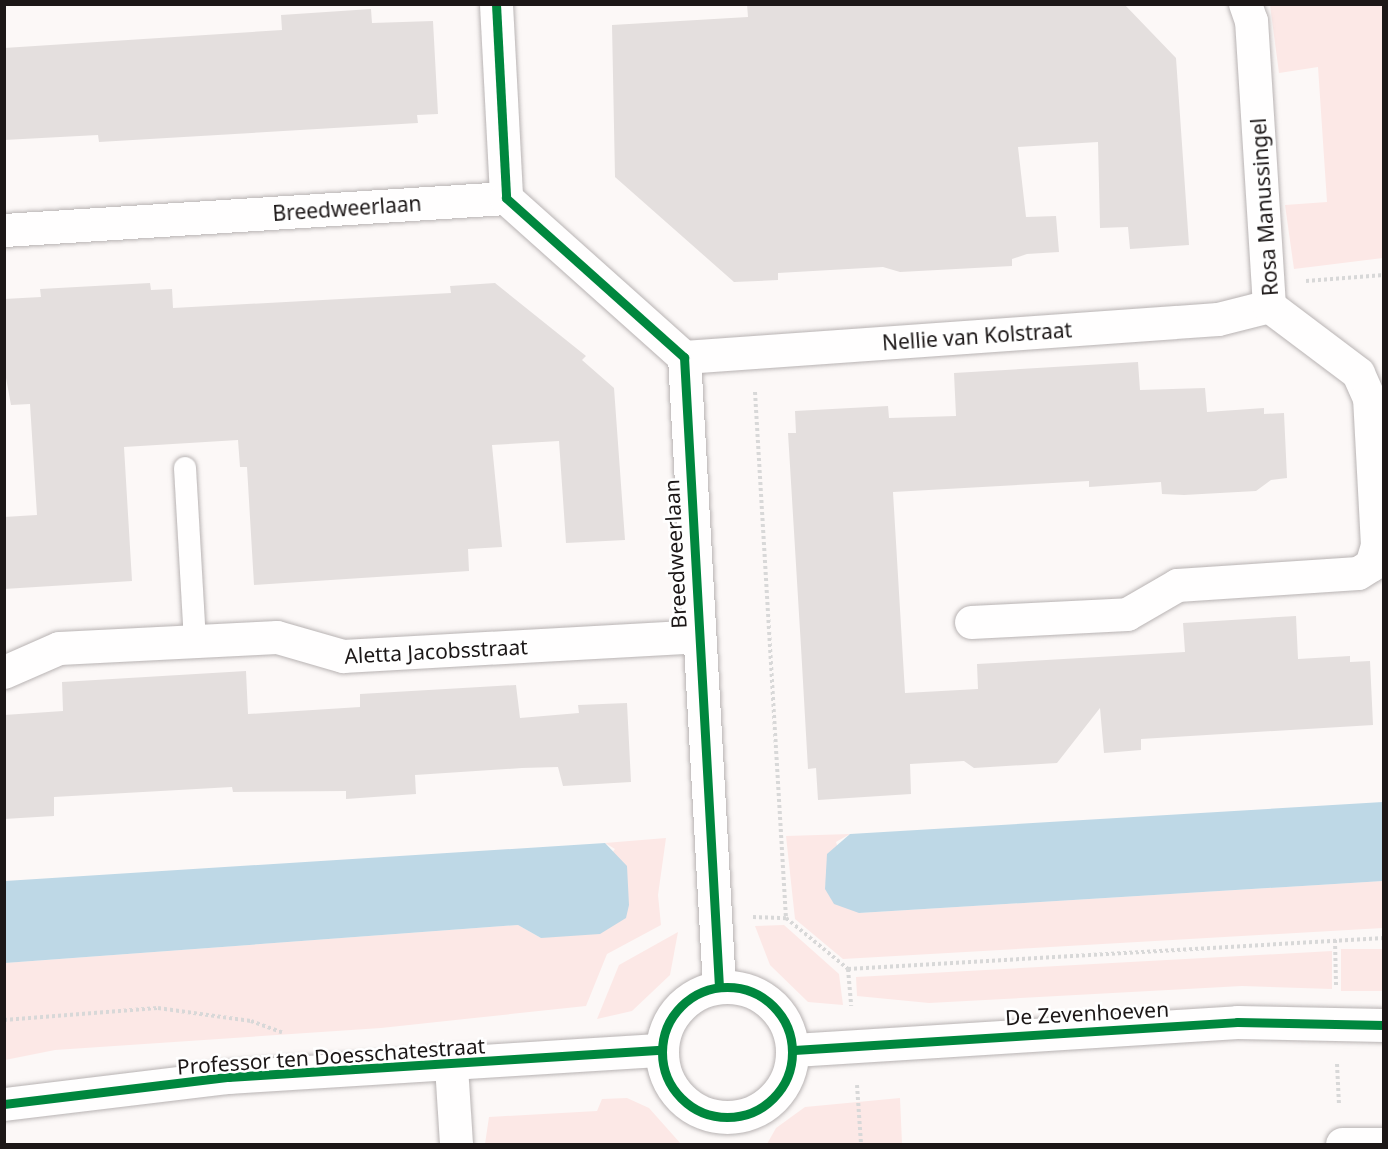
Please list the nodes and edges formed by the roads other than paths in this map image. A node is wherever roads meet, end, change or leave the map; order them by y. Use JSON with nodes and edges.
{"nodes":[{"id":1,"x":496,"y":4,"type":"edge"},
{"id":2,"x":1245,"y":4,"type":"edge"},
{"id":3,"x":506,"y":198,"type":"junction"},
{"id":4,"x":4,"y":230,"type":"edge"},
{"id":5,"x":1269,"y":306,"type":"junction"},
{"id":6,"x":684,"y":357,"type":"junction"},
{"id":7,"x":185,"y":468,"type":"dead end"},
{"id":8,"x":971,"y":622,"type":"dead end"},
{"id":9,"x":697,"y":636,"type":"junction"},
{"id":10,"x":195,"y":641,"type":"junction"},
{"id":11,"x":4,"y":672,"type":"edge"},
{"id":12,"x":719,"y":986,"type":"junction"},
{"id":13,"x":1383,"y":1025,"type":"edge"},
{"id":14,"x":661,"y":1050,"type":"junction"},
{"id":15,"x":794,"y":1050,"type":"junction"},
{"id":16,"x":451,"y":1066,"type":"junction"},
{"id":17,"x":4,"y":1104,"type":"edge"},
{"id":18,"x":733,"y":1131,"type":"edge"},
{"id":19,"x":456,"y":1144,"type":"edge"},
{"id":20,"x":1342,"y":1144,"type":"edge"},
{"id":21,"x":1383,"y":1144,"type":"edge"}],
"edges":[{"from":1,"to":3,"type":"street"},
{"from":2,"to":5,"type":"street","name":"Rosa Manussingel"},
{"from":3,"to":4,"type":"street","name":"Breedweerlaan"},
{"from":3,"to":6,"type":"street"},
{"from":5,"to":6,"type":"street","name":"Nellie van Kolstraat"},
{"from":5,"to":8,"type":"street","name":"Rosa Manussingel"},
{"from":6,"to":9,"type":"street","name":"Breedweerlaan"},
{"from":7,"to":10,"type":"lane"},
{"from":9,"to":10,"type":"street","name":"Aletta Jacobsstraat"},
{"from":9,"to":12,"type":"street","name":"Breedweerlaan"},
{"from":10,"to":11,"type":"street","name":"Aletta Jacobsstraat"},
{"from":12,"to":14,"type":"street"},
{"from":12,"to":15,"type":"street"},
{"from":13,"to":15,"type":"street","name":"De Zevenhoeven"},
{"from":14,"to":16,"type":"street","name":"Professor ten Doesschatestraat"},
{"from":14,"to":18,"type":"street"},
{"from":15,"to":18,"type":"street"},
{"from":16,"to":17,"type":"street","name":"Professor ten Doesschatestraat"},
{"from":16,"to":19,"type":"street"},
{"from":20,"to":21,"type":"street"}]}
